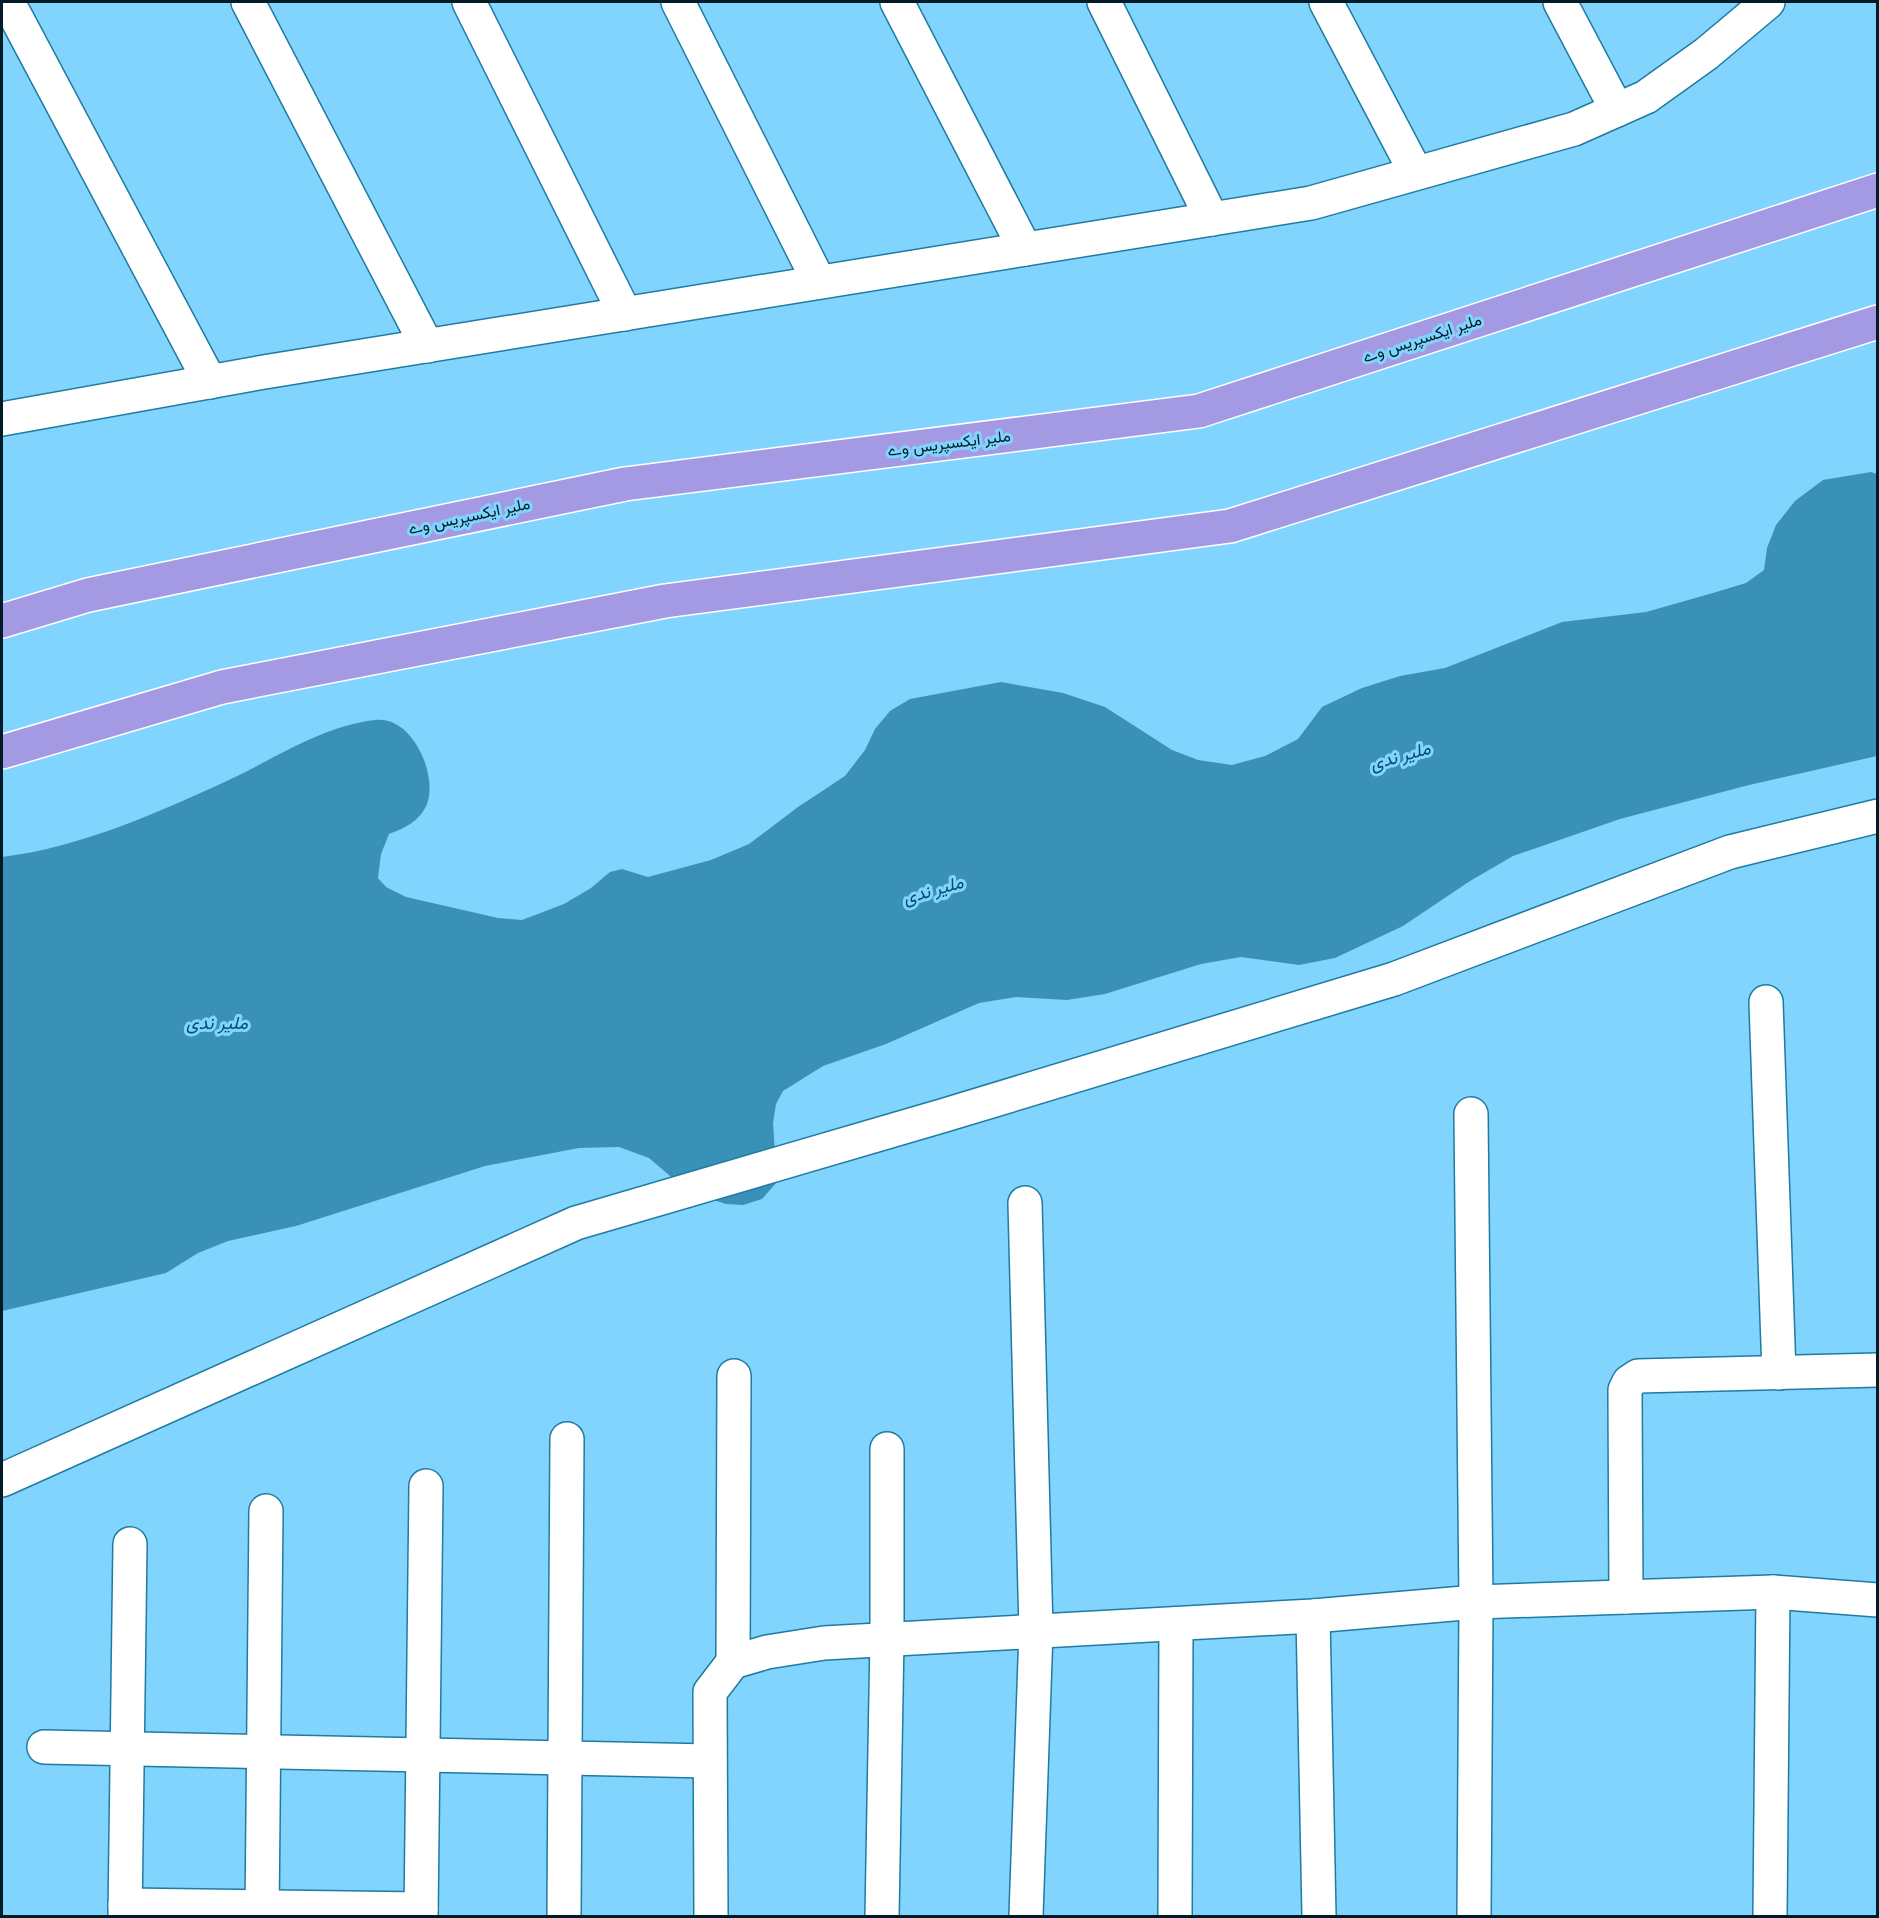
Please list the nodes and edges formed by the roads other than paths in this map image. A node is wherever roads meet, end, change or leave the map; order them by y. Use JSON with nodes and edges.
{"nodes":[{"id":1,"x":8,"y":2,"type":"edge"},
{"id":2,"x":248,"y":2,"type":"edge"},
{"id":3,"x":469,"y":2,"type":"edge"},
{"id":4,"x":678,"y":2,"type":"edge"},
{"id":5,"x":897,"y":2,"type":"edge"},
{"id":6,"x":1104,"y":2,"type":"edge"},
{"id":7,"x":1326,"y":2,"type":"edge"},
{"id":8,"x":1560,"y":2,"type":"edge"},
{"id":9,"x":1768,"y":2,"type":"edge"},
{"id":10,"x":1617,"y":110,"type":"junction"},
{"id":11,"x":1416,"y":173,"type":"junction"},
{"id":12,"x":1878,"y":190,"type":"edge"},
{"id":13,"x":1212,"y":219,"type":"junction"},
{"id":14,"x":1024,"y":249,"type":"junction"},
{"id":15,"x":819,"y":282,"type":"junction"},
{"id":16,"x":625,"y":314,"type":"junction"},
{"id":17,"x":1878,"y":322,"type":"edge"},
{"id":18,"x":427,"y":346,"type":"junction"},
{"id":19,"x":210,"y":382,"type":"junction"},
{"id":20,"x":2,"y":419,"type":"edge"},
{"id":21,"x":2,"y":621,"type":"edge"},
{"id":22,"x":2,"y":752,"type":"edge"},
{"id":23,"x":1878,"y":816,"type":"edge"},
{"id":24,"x":1766,"y":1002,"type":"dead end"},
{"id":25,"x":1471,"y":1114,"type":"dead end"},
{"id":26,"x":1025,"y":1203,"type":"dead end"},
{"id":27,"x":1878,"y":1370,"type":"edge"},
{"id":28,"x":1779,"y":1373,"type":"junction"},
{"id":29,"x":734,"y":1376,"type":"dead end"},
{"id":30,"x":567,"y":1439,"type":"dead end"},
{"id":31,"x":887,"y":1449,"type":"dead end"},
{"id":32,"x":2,"y":1480,"type":"edge"},
{"id":33,"x":426,"y":1486,"type":"dead end"},
{"id":34,"x":266,"y":1511,"type":"dead end"},
{"id":35,"x":130,"y":1544,"type":"dead end"},
{"id":36,"x":1773,"y":1592,"type":"junction"},
{"id":37,"x":1626,"y":1598,"type":"junction"},
{"id":38,"x":1878,"y":1600,"type":"edge"},
{"id":39,"x":1476,"y":1602,"type":"junction"},
{"id":40,"x":1313,"y":1616,"type":"junction"},
{"id":41,"x":1176,"y":1624,"type":"junction"},
{"id":42,"x":1036,"y":1631,"type":"junction"},
{"id":43,"x":887,"y":1639,"type":"junction"},
{"id":44,"x":733,"y":1662,"type":"junction"},
{"id":45,"x":44,"y":1747,"type":"dead end"},
{"id":46,"x":129,"y":1749,"type":"junction"},
{"id":47,"x":263,"y":1752,"type":"junction"},
{"id":48,"x":423,"y":1755,"type":"junction"},
{"id":49,"x":567,"y":1758,"type":"junction"},
{"id":50,"x":710,"y":1761,"type":"junction"},
{"id":51,"x":125,"y":1911,"type":"edge"},
{"id":52,"x":262,"y":1912,"type":"edge"},
{"id":53,"x":421,"y":1913,"type":"edge"},
{"id":54,"x":564,"y":1917,"type":"edge"},
{"id":55,"x":711,"y":1917,"type":"edge"},
{"id":56,"x":882,"y":1917,"type":"edge"},
{"id":57,"x":1026,"y":1917,"type":"edge"},
{"id":58,"x":1175,"y":1917,"type":"edge"},
{"id":59,"x":1319,"y":1917,"type":"edge"},
{"id":60,"x":1474,"y":1917,"type":"edge"},
{"id":61,"x":1770,"y":1917,"type":"edge"}],
"edges":[{"from":1,"to":19,"type":"street"},
{"from":2,"to":18,"type":"street"},
{"from":3,"to":16,"type":"street"},
{"from":4,"to":15,"type":"street"},
{"from":5,"to":14,"type":"street"},
{"from":6,"to":13,"type":"street"},
{"from":7,"to":11,"type":"street"},
{"from":8,"to":10,"type":"street"},
{"from":9,"to":10,"type":"street"},
{"from":10,"to":11,"type":"street"},
{"from":11,"to":13,"type":"street"},
{"from":12,"to":21,"type":"highway","name":"ملیر ایکسپریس وے"},
{"from":13,"to":14,"type":"street"},
{"from":14,"to":15,"type":"street"},
{"from":15,"to":16,"type":"street"},
{"from":16,"to":18,"type":"street"},
{"from":17,"to":22,"type":"highway"},
{"from":18,"to":19,"type":"street"},
{"from":19,"to":20,"type":"street"},
{"from":23,"to":32,"type":"street"},
{"from":24,"to":28,"type":"street"},
{"from":25,"to":39,"type":"street"},
{"from":26,"to":42,"type":"street"},
{"from":27,"to":28,"type":"street"},
{"from":28,"to":37,"type":"street"},
{"from":29,"to":44,"type":"street"},
{"from":30,"to":49,"type":"street"},
{"from":31,"to":43,"type":"street"},
{"from":33,"to":48,"type":"street"},
{"from":34,"to":47,"type":"street"},
{"from":35,"to":46,"type":"street"},
{"from":36,"to":37,"type":"street"},
{"from":36,"to":38,"type":"street"},
{"from":36,"to":61,"type":"street"},
{"from":37,"to":39,"type":"street"},
{"from":39,"to":40,"type":"street"},
{"from":39,"to":60,"type":"street"},
{"from":40,"to":41,"type":"street"},
{"from":40,"to":59,"type":"street"},
{"from":41,"to":42,"type":"street"},
{"from":41,"to":58,"type":"street"},
{"from":42,"to":43,"type":"street"},
{"from":42,"to":57,"type":"street"},
{"from":43,"to":44,"type":"street"},
{"from":43,"to":56,"type":"street"},
{"from":44,"to":50,"type":"street"},
{"from":45,"to":46,"type":"street"},
{"from":46,"to":47,"type":"street"},
{"from":46,"to":51,"type":"street"},
{"from":47,"to":48,"type":"street"},
{"from":47,"to":52,"type":"street"},
{"from":48,"to":49,"type":"street"},
{"from":48,"to":53,"type":"street"},
{"from":49,"to":50,"type":"street"},
{"from":49,"to":54,"type":"street"},
{"from":50,"to":55,"type":"street"},
{"from":51,"to":52,"type":"street"},
{"from":52,"to":53,"type":"street"}]}
